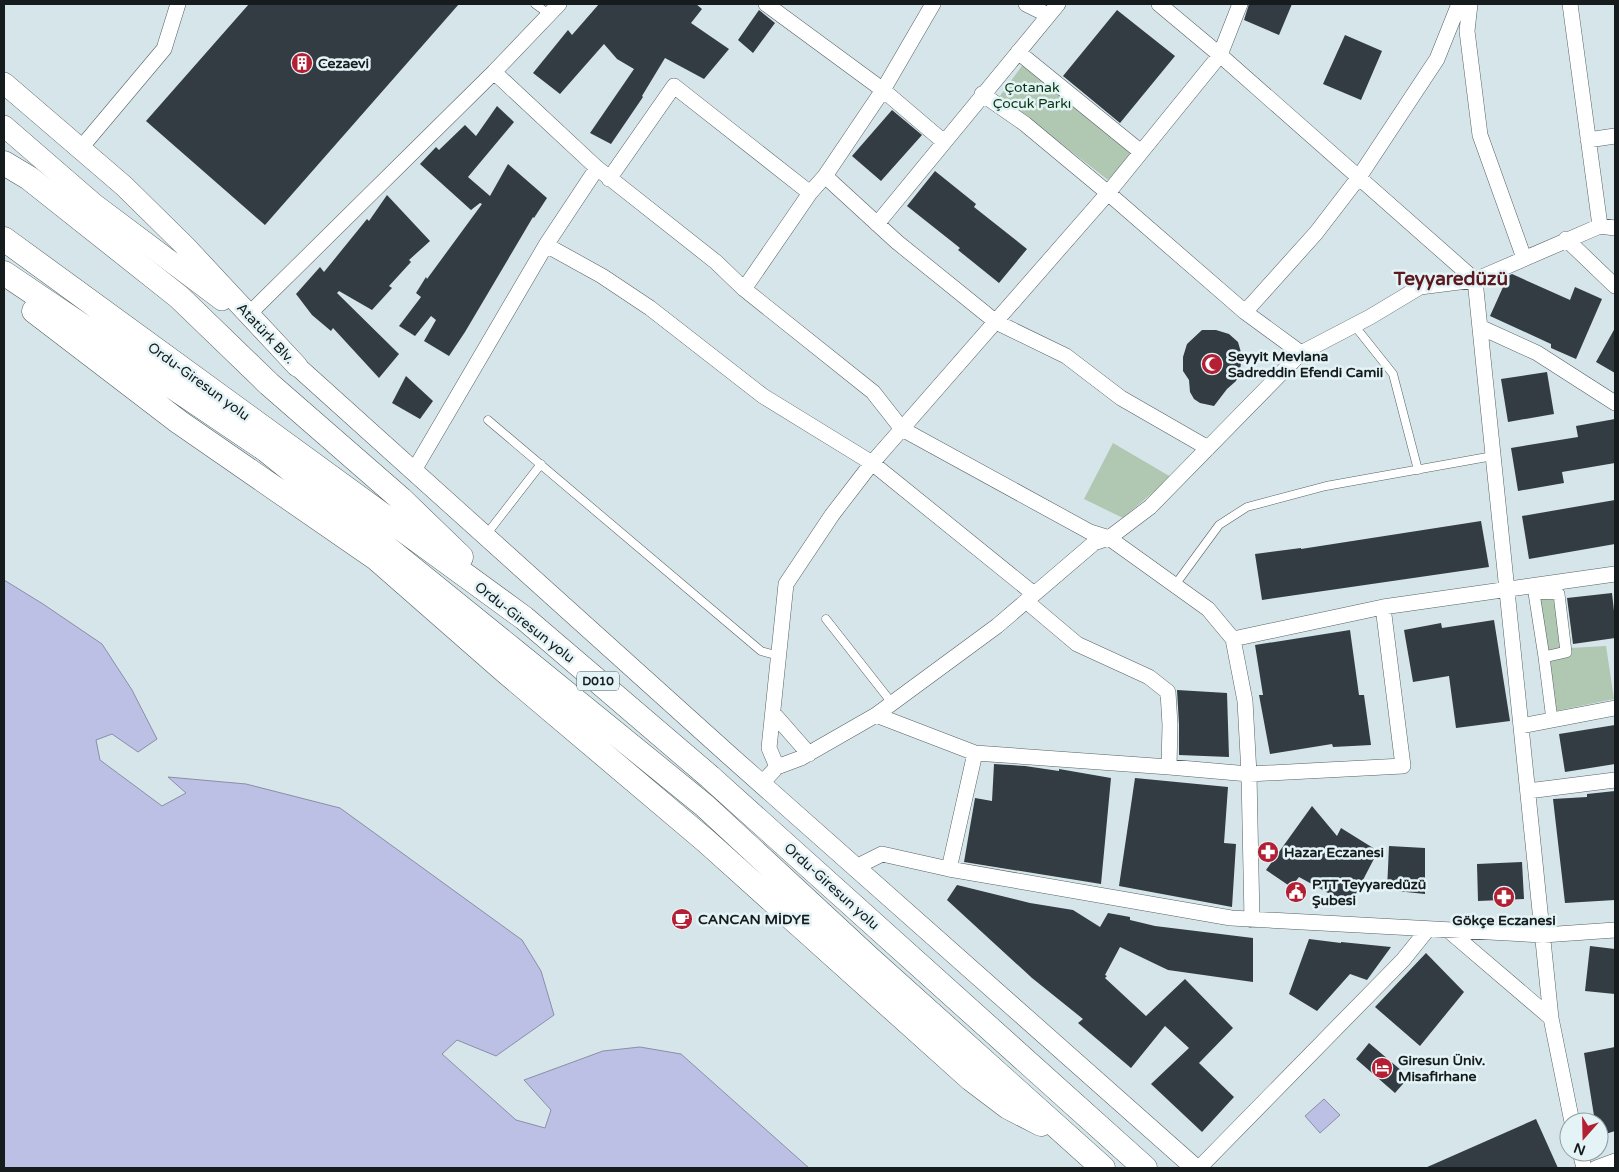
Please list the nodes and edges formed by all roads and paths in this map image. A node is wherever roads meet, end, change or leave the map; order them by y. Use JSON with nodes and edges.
{"nodes":[{"id":1,"x":178,"y":4,"type":"edge"},
{"id":2,"x":535,"y":4,"type":"edge"},
{"id":3,"x":933,"y":4,"type":"edge"},
{"id":4,"x":1026,"y":4,"type":"edge"},
{"id":5,"x":1158,"y":4,"type":"edge"},
{"id":6,"x":1240,"y":4,"type":"edge"},
{"id":7,"x":1459,"y":4,"type":"edge"},
{"id":8,"x":1470,"y":4,"type":"edge"},
{"id":9,"x":1570,"y":4,"type":"edge"},
{"id":10,"x":773,"y":5,"type":"edge"},
{"id":11,"x":554,"y":9,"type":"edge"},
{"id":12,"x":1053,"y":10,"type":"edge"},
{"id":13,"x":1018,"y":52,"type":"junction"},
{"id":14,"x":1220,"y":55,"type":"junction"},
{"id":15,"x":494,"y":72,"type":"junction"},
{"id":16,"x":4,"y":83,"type":"edge"},
{"id":17,"x":883,"y":90,"type":"junction"},
{"id":18,"x":982,"y":94,"type":"junction"},
{"id":19,"x":4,"y":126,"type":"edge"},
{"id":20,"x":1615,"y":136,"type":"edge"},
{"id":21,"x":1588,"y":140,"type":"junction"},
{"id":22,"x":944,"y":142,"type":"junction"},
{"id":23,"x":80,"y":148,"type":"junction"},
{"id":24,"x":1141,"y":152,"type":"junction"},
{"id":25,"x":4,"y":163,"type":"edge"},
{"id":26,"x":597,"y":168,"type":"junction"},
{"id":27,"x":825,"y":176,"type":"junction"},
{"id":28,"x":1359,"y":178,"type":"junction"},
{"id":29,"x":609,"y":179,"type":"junction"},
{"id":30,"x":1108,"y":193,"type":"junction"},
{"id":31,"x":810,"y":194,"type":"junction"},
{"id":32,"x":877,"y":224,"type":"junction"},
{"id":33,"x":1600,"y":226,"type":"junction"},
{"id":34,"x":1615,"y":228,"type":"edge"},
{"id":35,"x":1566,"y":239,"type":"junction"},
{"id":36,"x":7,"y":241,"type":"edge"},
{"id":37,"x":546,"y":245,"type":"junction"},
{"id":38,"x":1524,"y":258,"type":"junction"},
{"id":39,"x":4,"y":273,"type":"edge"},
{"id":40,"x":1475,"y":280,"type":"junction"},
{"id":41,"x":1615,"y":286,"type":"edge"},
{"id":42,"x":744,"y":289,"type":"junction"},
{"id":43,"x":4,"y":290,"type":"edge"},
{"id":44,"x":1245,"y":312,"type":"junction"},
{"id":45,"x":249,"y":314,"type":"junction"},
{"id":46,"x":996,"y":322,"type":"junction"},
{"id":47,"x":1354,"y":325,"type":"junction"},
{"id":48,"x":1480,"y":328,"type":"junction"},
{"id":49,"x":1301,"y":353,"type":"junction"},
{"id":50,"x":297,"y":366,"type":"junction"},
{"id":51,"x":1615,"y":403,"type":"edge"},
{"id":52,"x":488,"y":420,"type":"dead end"},
{"id":53,"x":902,"y":429,"type":"junction"},
{"id":54,"x":1208,"y":448,"type":"junction"},
{"id":55,"x":1493,"y":456,"type":"junction"},
{"id":56,"x":872,"y":463,"type":"junction"},
{"id":57,"x":540,"y":464,"type":"junction"},
{"id":58,"x":1418,"y":470,"type":"junction"},
{"id":59,"x":413,"y":472,"type":"junction"},
{"id":60,"x":485,"y":536,"type":"junction"},
{"id":61,"x":1109,"y":538,"type":"junction"},
{"id":62,"x":377,"y":559,"type":"junction"},
{"id":63,"x":1615,"y":574,"type":"edge"},
{"id":64,"x":1175,"y":585,"type":"junction"},
{"id":65,"x":1507,"y":588,"type":"junction"},
{"id":66,"x":1030,"y":598,"type":"junction"},
{"id":67,"x":1382,"y":608,"type":"junction"},
{"id":68,"x":524,"y":618,"type":"junction"},
{"id":69,"x":826,"y":620,"type":"dead end"},
{"id":70,"x":1233,"y":639,"type":"junction"},
{"id":71,"x":517,"y":652,"type":"junction"},
{"id":72,"x":779,"y":656,"type":"junction"},
{"id":73,"x":1544,"y":657,"type":"junction"},
{"id":74,"x":892,"y":703,"type":"junction"},
{"id":75,"x":1615,"y":708,"type":"edge"},
{"id":76,"x":773,"y":713,"type":"junction"},
{"id":77,"x":876,"y":715,"type":"junction"},
{"id":78,"x":1552,"y":720,"type":"junction"},
{"id":79,"x":1521,"y":726,"type":"junction"},
{"id":80,"x":975,"y":753,"type":"junction"},
{"id":81,"x":809,"y":754,"type":"junction"},
{"id":82,"x":1169,"y":766,"type":"junction"},
{"id":83,"x":777,"y":767,"type":"junction"},
{"id":84,"x":1249,"y":774,"type":"junction"},
{"id":85,"x":1615,"y":780,"type":"edge"},
{"id":86,"x":762,"y":784,"type":"junction"},
{"id":87,"x":1528,"y":791,"type":"junction"},
{"id":88,"x":856,"y":868,"type":"junction"},
{"id":89,"x":949,"y":869,"type":"junction"},
{"id":90,"x":1252,"y":920,"type":"junction"},
{"id":91,"x":1428,"y":929,"type":"junction"},
{"id":92,"x":1448,"y":930,"type":"junction"},
{"id":93,"x":1615,"y":930,"type":"edge"},
{"id":94,"x":1543,"y":935,"type":"junction"},
{"id":95,"x":1551,"y":1018,"type":"junction"},
{"id":96,"x":1570,"y":1112,"type":"edge"},
{"id":97,"x":1068,"y":1137,"type":"junction"},
{"id":98,"x":1615,"y":1161,"type":"edge"},
{"id":99,"x":1103,"y":1168,"type":"edge"},
{"id":100,"x":1146,"y":1168,"type":"edge"},
{"id":101,"x":1195,"y":1168,"type":"edge"},
{"id":102,"x":1199,"y":1168,"type":"edge"},
{"id":103,"x":1596,"y":1168,"type":"edge"}],
"edges":[{"from":1,"to":23,"type":"street"},
{"from":2,"to":11,"type":"lane"},
{"from":3,"to":17,"type":"street"},
{"from":4,"to":12,"type":"street"},
{"from":5,"to":14,"type":"street"},
{"from":6,"to":14,"type":"street"},
{"from":7,"to":28,"type":"street"},
{"from":8,"to":38,"type":"street"},
{"from":9,"to":21,"type":"street"},
{"from":10,"to":17,"type":"street"},
{"from":11,"to":15,"type":"street"},
{"from":12,"to":13,"type":"street"},
{"from":13,"to":18,"type":"street"},
{"from":13,"to":24,"type":"street"},
{"from":14,"to":24,"type":"street"},
{"from":14,"to":28,"type":"street"},
{"from":15,"to":26,"type":"street"},
{"from":15,"to":45,"type":"street"},
{"from":16,"to":23,"type":"main road","name":"Atatürk Blv."},
{"from":17,"to":22,"type":"street"},
{"from":17,"to":27,"type":"street"},
{"from":18,"to":22,"type":"street"},
{"from":18,"to":30,"type":"street"},
{"from":19,"to":50,"type":"main road","name":"Atatürk Blv."},
{"from":20,"to":21,"type":"street"},
{"from":21,"to":33,"type":"street"},
{"from":22,"to":32,"type":"street"},
{"from":23,"to":45,"type":"main road","name":"Atatürk Blv."},
{"from":24,"to":30,"type":"street"},
{"from":25,"to":68,"type":"highway"},
{"from":26,"to":29,"type":"street"},
{"from":26,"to":37,"type":"street"},
{"from":27,"to":31,"type":"street"},
{"from":27,"to":32,"type":"street"},
{"from":28,"to":40,"type":"street"},
{"from":28,"to":44,"type":"street"},
{"from":29,"to":31,"type":"street"},
{"from":29,"to":42,"type":"street"},
{"from":30,"to":44,"type":"street"},
{"from":30,"to":46,"type":"street"},
{"from":31,"to":42,"type":"street"},
{"from":32,"to":46,"type":"street"},
{"from":33,"to":34,"type":"street"},
{"from":33,"to":35,"type":"street"},
{"from":35,"to":38,"type":"street"},
{"from":35,"to":41,"type":"street"},
{"from":36,"to":68,"type":"highway","name":"Ordu-Giresun yolu","number":"D010"},
{"from":37,"to":56,"type":"street"},
{"from":37,"to":59,"type":"street"},
{"from":38,"to":40,"type":"street"},
{"from":39,"to":71,"type":"highway","name":"Ordu-Giresun yolu","number":"D010"},
{"from":40,"to":47,"type":"street"},
{"from":40,"to":48,"type":"street"},
{"from":42,"to":53,"type":"street"},
{"from":43,"to":62,"type":"highway"},
{"from":44,"to":49,"type":"street"},
{"from":45,"to":50,"type":"main road","name":"Atatürk Blv."},
{"from":46,"to":53,"type":"street"},
{"from":46,"to":54,"type":"street"},
{"from":47,"to":49,"type":"street"},
{"from":47,"to":58,"type":"lane"},
{"from":48,"to":51,"type":"street"},
{"from":48,"to":55,"type":"street"},
{"from":49,"to":54,"type":"street"},
{"from":50,"to":59,"type":"street"},
{"from":52,"to":57,"type":"lane"},
{"from":53,"to":56,"type":"street"},
{"from":53,"to":61,"type":"street"},
{"from":54,"to":61,"type":"street"},
{"from":55,"to":58,"type":"lane"},
{"from":55,"to":65,"type":"street"},
{"from":56,"to":66,"type":"street"},
{"from":56,"to":72,"type":"street"},
{"from":57,"to":60,"type":"lane"},
{"from":57,"to":72,"type":"lane"},
{"from":58,"to":64,"type":"lane"},
{"from":59,"to":60,"type":"street"},
{"from":60,"to":86,"type":"street"},
{"from":61,"to":64,"type":"street"},
{"from":61,"to":66,"type":"street"},
{"from":62,"to":71,"type":"highway"},
{"from":62,"to":97,"type":"highway"},
{"from":63,"to":65,"type":"street"},
{"from":64,"to":70,"type":"street"},
{"from":65,"to":67,"type":"street"},
{"from":65,"to":79,"type":"street"},
{"from":66,"to":74,"type":"street"},
{"from":66,"to":82,"type":"street"},
{"from":67,"to":70,"type":"street"},
{"from":67,"to":84,"type":"street"},
{"from":68,"to":100,"type":"highway","name":"Ordu-Giresun yolu","number":"D010"},
{"from":69,"to":74,"type":"lane"},
{"from":70,"to":84,"type":"street"},
{"from":71,"to":97,"type":"highway","name":"Ordu-Giresun yolu","number":"D010"},
{"from":72,"to":76,"type":"street"},
{"from":73,"to":73,"type":"street"},
{"from":73,"to":78,"type":"street"},
{"from":74,"to":77,"type":"street"},
{"from":75,"to":78,"type":"street"},
{"from":76,"to":81,"type":"street"},
{"from":76,"to":83,"type":"street"},
{"from":77,"to":80,"type":"street"},
{"from":77,"to":81,"type":"street"},
{"from":78,"to":79,"type":"street"},
{"from":79,"to":87,"type":"street"},
{"from":80,"to":82,"type":"street"},
{"from":80,"to":89,"type":"street"},
{"from":81,"to":83,"type":"street"},
{"from":82,"to":84,"type":"street"},
{"from":83,"to":86,"type":"street"},
{"from":84,"to":90,"type":"street"},
{"from":85,"to":87,"type":"street"},
{"from":86,"to":88,"type":"street"},
{"from":87,"to":94,"type":"street"},
{"from":88,"to":89,"type":"street"},
{"from":88,"to":101,"type":"street"},
{"from":89,"to":90,"type":"street"},
{"from":90,"to":91,"type":"street"},
{"from":91,"to":92,"type":"street"},
{"from":91,"to":102,"type":"street"},
{"from":92,"to":94,"type":"street"},
{"from":92,"to":95,"type":"street"},
{"from":93,"to":94,"type":"street"},
{"from":94,"to":95,"type":"street"},
{"from":95,"to":96,"type":"street"},
{"from":97,"to":99,"type":"highway","name":"Ordu-Giresun yolu","number":"D010"},
{"from":98,"to":103,"type":"street"}]}
